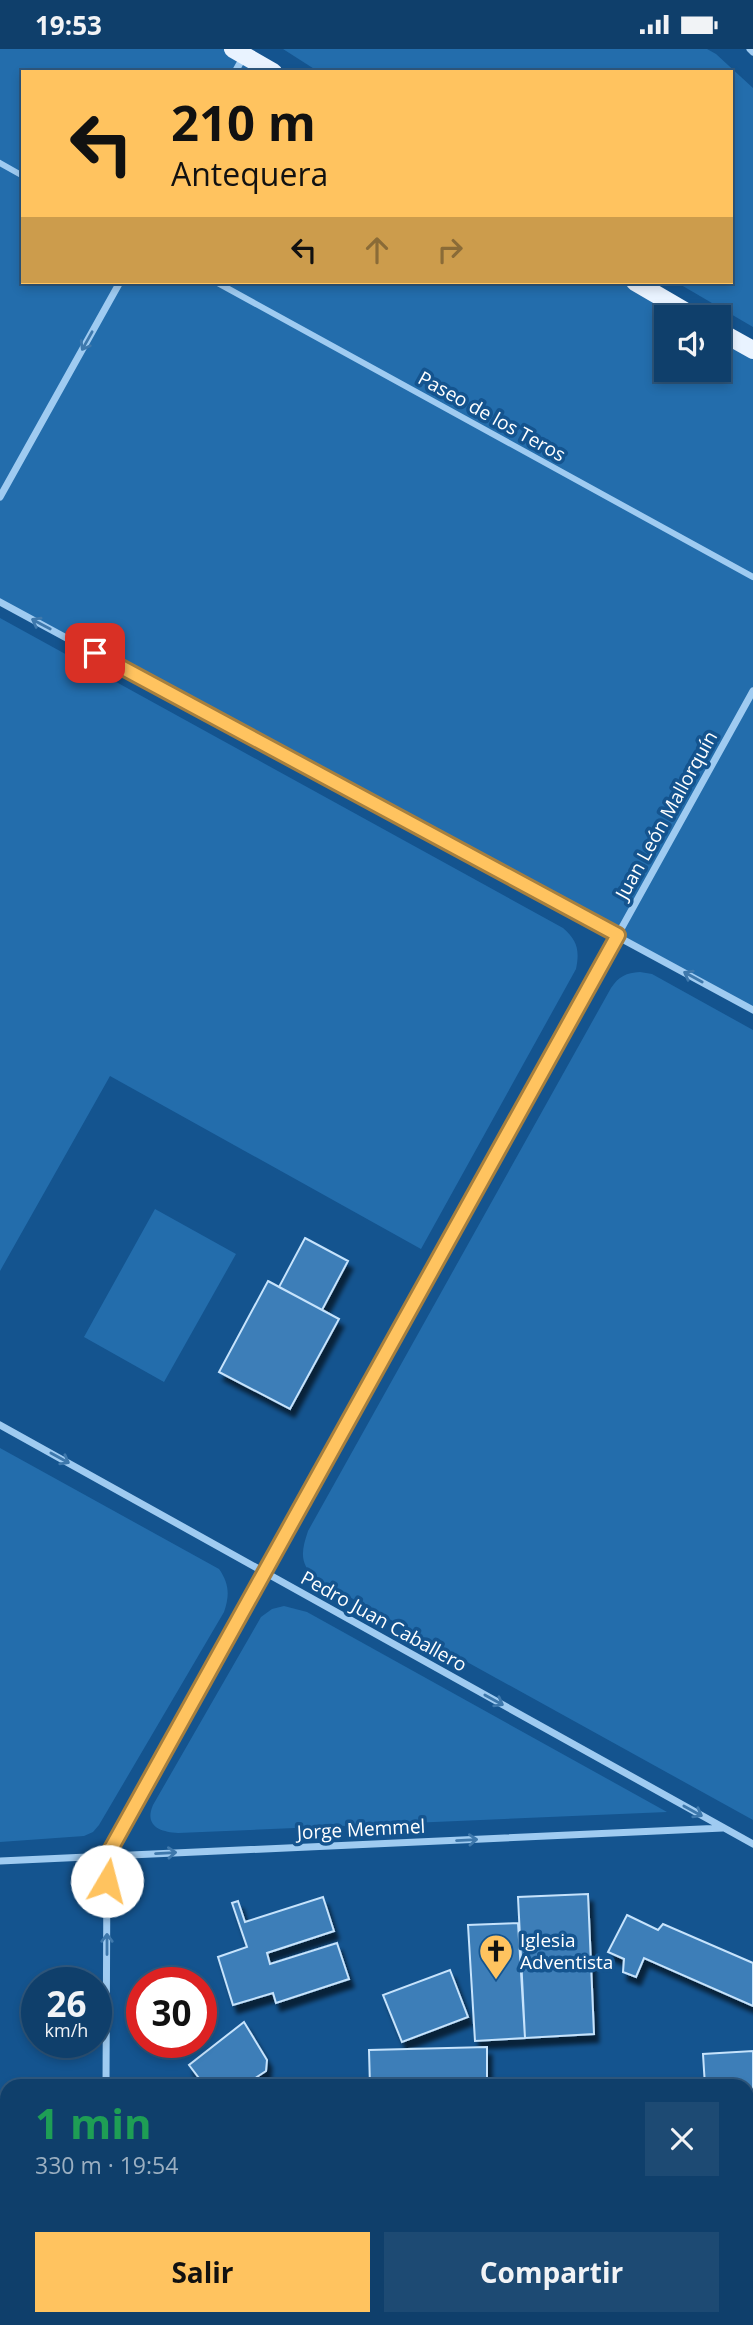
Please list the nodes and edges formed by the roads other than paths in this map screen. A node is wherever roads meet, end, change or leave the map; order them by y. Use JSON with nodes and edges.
{"nodes":[{"id":1,"x":242,"y":51,"type":"edge"},
{"id":2,"x":236,"y":70,"type":"edge"},
{"id":3,"x":270,"y":70,"type":"edge"},
{"id":4,"x":0,"y":163,"type":"edge"},
{"id":5,"x":21,"y":175,"type":"edge"},
{"id":6,"x":119,"y":284,"type":"edge"},
{"id":7,"x":220,"y":284,"type":"edge"},
{"id":8,"x":638,"y":284,"type":"edge"},
{"id":9,"x":674,"y":305,"type":"edge"},
{"id":10,"x":731,"y":338,"type":"edge"},
{"id":11,"x":753,"y":350,"type":"edge"},
{"id":12,"x":0,"y":497,"type":"edge"},
{"id":13,"x":753,"y":577,"type":"edge"},
{"id":14,"x":0,"y":602,"type":"edge"},
{"id":15,"x":753,"y":691,"type":"edge"},
{"id":16,"x":618,"y":935,"type":"junction"},
{"id":17,"x":753,"y":1010,"type":"edge"},
{"id":18,"x":0,"y":1425,"type":"edge"},
{"id":19,"x":264,"y":1572,"type":"junction"},
{"id":20,"x":724,"y":1828,"type":"junction"},
{"id":21,"x":753,"y":1844,"type":"edge"},
{"id":22,"x":107,"y":1856,"type":"junction"},
{"id":23,"x":0,"y":1861,"type":"edge"},
{"id":24,"x":106,"y":2079,"type":"edge"}],
"edges":[{"from":1,"to":2,"type":"street"},
{"from":1,"to":3,"type":"main road"},
{"from":4,"to":5,"type":"street"},
{"from":6,"to":12,"type":"street","one_way":true},
{"from":7,"to":13,"type":"street","name":"Paseo de los Teros"},
{"from":8,"to":9,"type":"main road"},
{"from":10,"to":11,"type":"main road"},
{"from":16,"to":14,"type":"street","one_way":true},
{"from":15,"to":16,"type":"street","name":"Juan León Mallorquín"},
{"from":17,"to":16,"type":"street","one_way":true},
{"from":16,"to":19,"type":"street","name":"Juan León Mallorquín"},
{"from":18,"to":19,"type":"street","name":"Pedro Juan Caballero","one_way":true},
{"from":19,"to":20,"type":"street","name":"Pedro Juan Caballero","one_way":true},
{"from":19,"to":22,"type":"street","name":"Juan León Mallorquín"},
{"from":20,"to":21,"type":"street","name":"Pedro Juan Caballero"},
{"from":22,"to":20,"type":"street","name":"Jorge Memmel","one_way":true},
{"from":22,"to":23,"type":"street","name":"Jorge Memmel"},
{"from":24,"to":22,"type":"street","name":"Juan León Mallorquín","one_way":true}]}
